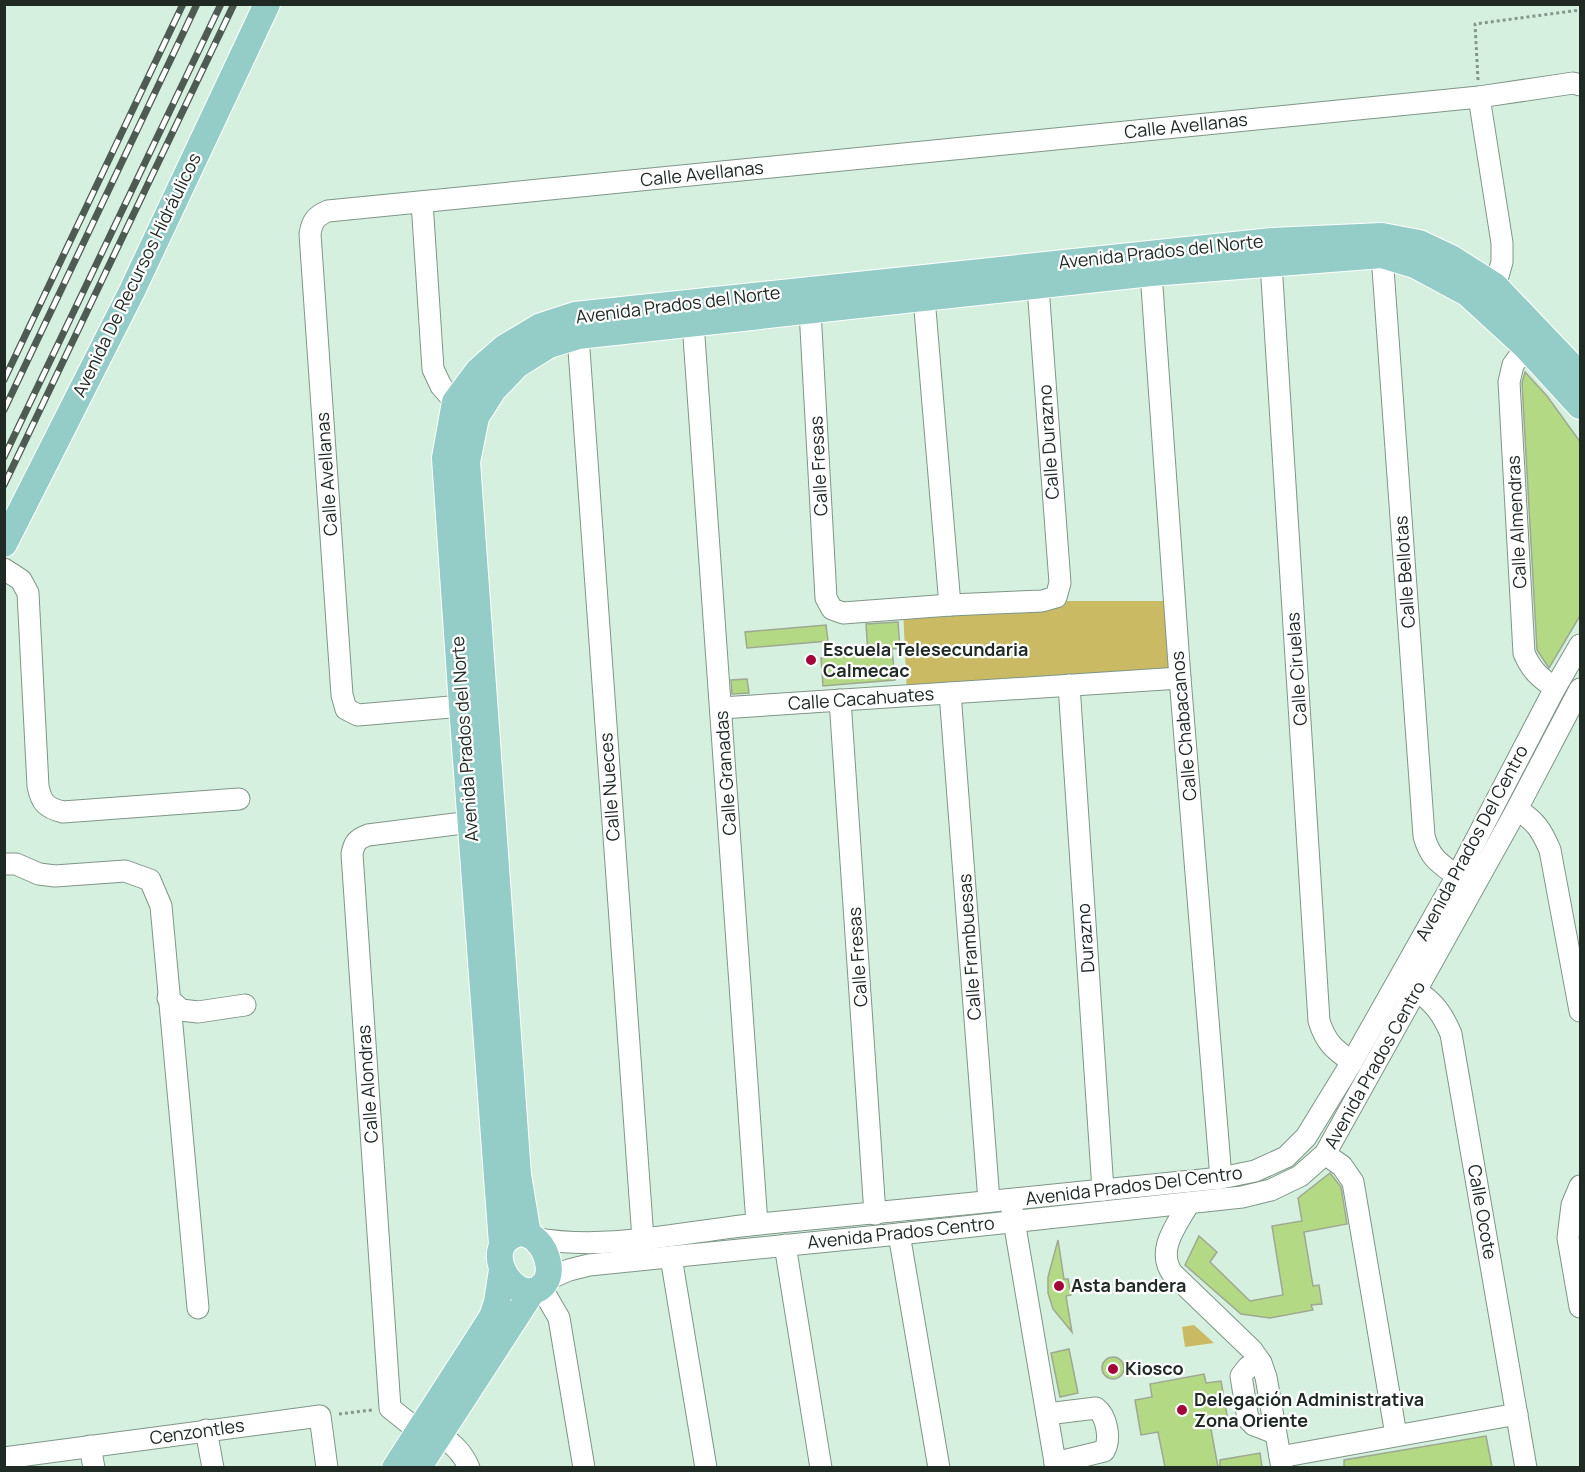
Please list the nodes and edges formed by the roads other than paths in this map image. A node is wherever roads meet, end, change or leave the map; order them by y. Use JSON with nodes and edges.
{"nodes":[{"id":1,"x":267,"y":4,"type":"edge"},
{"id":2,"x":1581,"y":85,"type":"edge"},
{"id":3,"x":1479,"y":97,"type":"junction"},
{"id":4,"x":422,"y":202,"type":"junction"},
{"id":5,"x":1382,"y":255,"type":"junction"},
{"id":6,"x":1271,"y":263,"type":"junction"},
{"id":7,"x":1446,"y":268,"type":"junction"},
{"id":8,"x":1151,"y":273,"type":"junction"},
{"id":9,"x":980,"y":282,"type":"junction"},
{"id":10,"x":1495,"y":286,"type":"junction"},
{"id":11,"x":1038,"y":287,"type":"junction"},
{"id":12,"x":924,"y":298,"type":"junction"},
{"id":13,"x":810,"y":311,"type":"junction"},
{"id":14,"x":693,"y":322,"type":"junction"},
{"id":15,"x":578,"y":336,"type":"junction"},
{"id":16,"x":1526,"y":347,"type":"junction"},
{"id":17,"x":1581,"y":375,"type":"edge"},
{"id":18,"x":455,"y":402,"type":"junction"},
{"id":19,"x":1581,"y":406,"type":"edge"},
{"id":20,"x":456,"y":460,"type":"junction"},
{"id":21,"x":4,"y":544,"type":"edge"},
{"id":22,"x":4,"y":569,"type":"edge"},
{"id":23,"x":1056,"y":597,"type":"joint"},
{"id":24,"x":950,"y":605,"type":"junction"},
{"id":25,"x":1581,"y":645,"type":"edge"},
{"id":26,"x":1180,"y":678,"type":"junction"},
{"id":27,"x":1069,"y":685,"type":"junction"},
{"id":28,"x":1556,"y":688,"type":"junction"},
{"id":29,"x":1581,"y":689,"type":"edge"},
{"id":30,"x":950,"y":693,"type":"junction"},
{"id":31,"x":840,"y":700,"type":"junction"},
{"id":32,"x":462,"y":706,"type":"junction"},
{"id":33,"x":721,"y":708,"type":"junction"},
{"id":34,"x":478,"y":767,"type":"junction"},
{"id":35,"x":239,"y":799,"type":"dead end"},
{"id":36,"x":1517,"y":809,"type":"junction"},
{"id":37,"x":471,"y":822,"type":"junction"},
{"id":38,"x":4,"y":864,"type":"edge"},
{"id":39,"x":1457,"y":876,"type":"junction"},
{"id":40,"x":1397,"y":981,"type":"junction"},
{"id":41,"x":1417,"y":991,"type":"junction"},
{"id":42,"x":168,"y":998,"type":"junction"},
{"id":43,"x":245,"y":1005,"type":"dead end"},
{"id":44,"x":1581,"y":1011,"type":"edge"},
{"id":45,"x":1352,"y":1062,"type":"junction"},
{"id":46,"x":1325,"y":1154,"type":"junction"},
{"id":47,"x":1221,"y":1178,"type":"junction"},
{"id":48,"x":1581,"y":1186,"type":"edge"},
{"id":49,"x":1103,"y":1190,"type":"junction"},
{"id":50,"x":1011,"y":1200,"type":"junction"},
{"id":51,"x":989,"y":1201,"type":"junction"},
{"id":52,"x":1189,"y":1203,"type":"junction"},
{"id":53,"x":875,"y":1214,"type":"junction"},
{"id":54,"x":1014,"y":1221,"type":"junction"},
{"id":55,"x":757,"y":1224,"type":"junction"},
{"id":56,"x":900,"y":1234,"type":"junction"},
{"id":57,"x":531,"y":1236,"type":"junction"},
{"id":58,"x":642,"y":1239,"type":"junction"},
{"id":59,"x":502,"y":1244,"type":"junction"},
{"id":60,"x":785,"y":1245,"type":"junction"},
{"id":61,"x":671,"y":1257,"type":"junction"},
{"id":62,"x":502,"y":1270,"type":"junction"},
{"id":63,"x":540,"y":1286,"type":"junction"},
{"id":64,"x":1581,"y":1307,"type":"edge"},
{"id":65,"x":198,"y":1308,"type":"dead end"},
{"id":66,"x":1047,"y":1414,"type":"junction"},
{"id":67,"x":1517,"y":1414,"type":"junction"},
{"id":68,"x":207,"y":1430,"type":"junction"},
{"id":69,"x":430,"y":1434,"type":"junction"},
{"id":70,"x":1395,"y":1435,"type":"junction"},
{"id":71,"x":90,"y":1446,"type":"junction"},
{"id":72,"x":4,"y":1458,"type":"edge"},
{"id":73,"x":1314,"y":1459,"type":"edge"},
{"id":74,"x":1281,"y":1462,"type":"edge"},
{"id":75,"x":1056,"y":1465,"type":"edge"},
{"id":76,"x":94,"y":1467,"type":"edge"},
{"id":77,"x":213,"y":1467,"type":"edge"},
{"id":78,"x":327,"y":1467,"type":"edge"},
{"id":79,"x":395,"y":1467,"type":"edge"},
{"id":80,"x":418,"y":1467,"type":"edge"},
{"id":81,"x":469,"y":1467,"type":"edge"},
{"id":82,"x":584,"y":1467,"type":"edge"},
{"id":83,"x":706,"y":1467,"type":"edge"},
{"id":84,"x":821,"y":1467,"type":"edge"},
{"id":85,"x":939,"y":1467,"type":"edge"},
{"id":86,"x":1526,"y":1467,"type":"edge"}],
"edges":[{"from":1,"to":21,"type":"main road","name":"Avenida De Recursos Hidráulicos"},
{"from":2,"to":3,"type":"street","name":"Calle Avellanas"},
{"from":3,"to":4,"type":"street","name":"Calle Avellanas"},
{"from":3,"to":10,"type":"street"},
{"from":4,"to":18,"type":"street"},
{"from":4,"to":32,"type":"street","name":"Calle Avellanas"},
{"from":5,"to":6,"type":"main road","name":"Avenida Prados del Norte"},
{"from":5,"to":7,"type":"main road","name":"Avenida Prados del Norte"},
{"from":5,"to":39,"type":"street","name":"Calle Bellotas"},
{"from":6,"to":8,"type":"main road","name":"Avenida Prados del Norte"},
{"from":6,"to":45,"type":"street","name":"Calle Ciruelas"},
{"from":7,"to":9,"type":"main road","name":"Avenida Prados del Norte"},
{"from":7,"to":10,"type":"main road","name":"Avenida Prados del Norte"},
{"from":7,"to":16,"type":"main road","name":"Avenida Prados del Norte"},
{"from":8,"to":11,"type":"main road","name":"Avenida Prados del Norte"},
{"from":8,"to":26,"type":"street","name":"Calle Chabacanos"},
{"from":9,"to":11,"type":"main road","name":"Avenida Prados del Norte"},
{"from":9,"to":12,"type":"main road","name":"Avenida Prados del Norte"},
{"from":9,"to":18,"type":"main road","name":"Avenida Prados del Norte"},
{"from":10,"to":17,"type":"main road","name":"Avenida Prados del Norte"},
{"from":11,"to":23,"type":"street","name":"Calle Durazno"},
{"from":12,"to":13,"type":"main road","name":"Avenida Prados del Norte"},
{"from":12,"to":24,"type":"street"},
{"from":13,"to":14,"type":"main road","name":"Avenida Prados del Norte"},
{"from":13,"to":24,"type":"street","name":"Calle Fresas"},
{"from":14,"to":15,"type":"main road","name":"Avenida Prados del Norte"},
{"from":14,"to":33,"type":"street","name":"Calle Granadas"},
{"from":15,"to":20,"type":"main road","name":"Avenida Prados del Norte"},
{"from":15,"to":58,"type":"street","name":"Calle Nueces"},
{"from":16,"to":19,"type":"main road","name":"Avenida Prados del Norte"},
{"from":16,"to":28,"type":"street","name":"Calle Almendras"},
{"from":18,"to":20,"type":"main road","name":"Avenida Prados del Norte"},
{"from":20,"to":32,"type":"main road","name":"Avenida Prados del Norte"},
{"from":20,"to":34,"type":"main road","name":"Avenida Prados del Norte"},
{"from":22,"to":35,"type":"street"},
{"from":23,"to":24,"type":"street","name":"Calle Fresas"},
{"from":25,"to":28,"type":"street","name":"Avenida Prados Del Centro"},
{"from":26,"to":27,"type":"street","name":"Calle Cacahuates"},
{"from":26,"to":47,"type":"street","name":"Calle Chabacanos"},
{"from":27,"to":30,"type":"street","name":"Calle Cacahuates"},
{"from":27,"to":49,"type":"street","name":"Durazno"},
{"from":28,"to":39,"type":"street","name":"Avenida Prados Del Centro"},
{"from":29,"to":36,"type":"street","name":"Avenida Prados Centro"},
{"from":30,"to":31,"type":"street","name":"Calle Cacahuates"},
{"from":30,"to":51,"type":"street","name":"Calle Frambuesas"},
{"from":31,"to":33,"type":"street","name":"Calle Cacahuates"},
{"from":31,"to":53,"type":"street","name":"Calle Fresas"},
{"from":32,"to":34,"type":"main road","name":"Avenida Prados del Norte"},
{"from":33,"to":55,"type":"street","name":"Calle Granadas"},
{"from":34,"to":37,"type":"main road","name":"Avenida Prados del Norte"},
{"from":34,"to":57,"type":"main road","name":"Avenida Prados del Norte"},
{"from":36,"to":41,"type":"street","name":"Avenida Prados Centro"},
{"from":36,"to":44,"type":"street"},
{"from":37,"to":59,"type":"main road","name":"Avenida Prados del Norte"},
{"from":37,"to":69,"type":"street","name":"Calle Alondras"},
{"from":38,"to":42,"type":"street"},
{"from":39,"to":40,"type":"street","name":"Avenida Prados Del Centro"},
{"from":40,"to":41,"type":"street","name":"Calle Ocote"},
{"from":40,"to":45,"type":"street","name":"Avenida Prados Del Centro"},
{"from":41,"to":46,"type":"street","name":"Avenida Prados Centro"},
{"from":41,"to":67,"type":"street","name":"Calle Ocote"},
{"from":42,"to":43,"type":"street"},
{"from":42,"to":65,"type":"street"},
{"from":45,"to":47,"type":"street","name":"Avenida Prados Del Centro"},
{"from":46,"to":52,"type":"street","name":"Avenida Prados Centro"},
{"from":46,"to":70,"type":"street"},
{"from":47,"to":49,"type":"street","name":"Avenida Prados Del Centro"},
{"from":48,"to":64,"type":"street"},
{"from":49,"to":50,"type":"street","name":"Avenida Prados Del Centro"},
{"from":50,"to":51,"type":"street","name":"Avenida Prados Del Centro"},
{"from":50,"to":54,"type":"street"},
{"from":51,"to":53,"type":"street","name":"Avenida Prados Del Centro"},
{"from":52,"to":54,"type":"street","name":"Avenida Prados Centro"},
{"from":52,"to":74,"type":"street"},
{"from":53,"to":55,"type":"street","name":"Avenida Prados Del Centro"},
{"from":54,"to":56,"type":"street","name":"Avenida Prados Centro"},
{"from":54,"to":66,"type":"street"},
{"from":55,"to":58,"type":"street","name":"Avenida Prados Del Centro"},
{"from":56,"to":60,"type":"street","name":"Avenida Prados Centro"},
{"from":56,"to":85,"type":"street"},
{"from":57,"to":58,"type":"street","name":"Avenida Prados Del Centro"},
{"from":57,"to":59,"type":"main road"},
{"from":57,"to":63,"type":"main road"},
{"from":59,"to":62,"type":"main road"},
{"from":60,"to":61,"type":"street","name":"Avenida Prados Centro"},
{"from":60,"to":84,"type":"street"},
{"from":61,"to":63,"type":"street","name":"Avenida Prados Centro"},
{"from":61,"to":83,"type":"street"},
{"from":62,"to":63,"type":"main road"},
{"from":62,"to":69,"type":"main road"},
{"from":63,"to":69,"type":"main road"},
{"from":63,"to":82,"type":"street"},
{"from":66,"to":75,"type":"street"},
{"from":66,"to":75,"type":"street"},
{"from":67,"to":70,"type":"street"},
{"from":67,"to":86,"type":"street","name":"Calle Ocote"},
{"from":68,"to":71,"type":"street","name":"Cenzontles"},
{"from":68,"to":77,"type":"street"},
{"from":68,"to":78,"type":"street","name":"Cenzontles"},
{"from":69,"to":79,"type":"main road"},
{"from":69,"to":80,"type":"main road"},
{"from":69,"to":81,"type":"street"},
{"from":70,"to":73,"type":"street"},
{"from":71,"to":72,"type":"street","name":"Cenzontles"},
{"from":71,"to":76,"type":"street"},
{"from":73,"to":74,"type":"street"}]}
